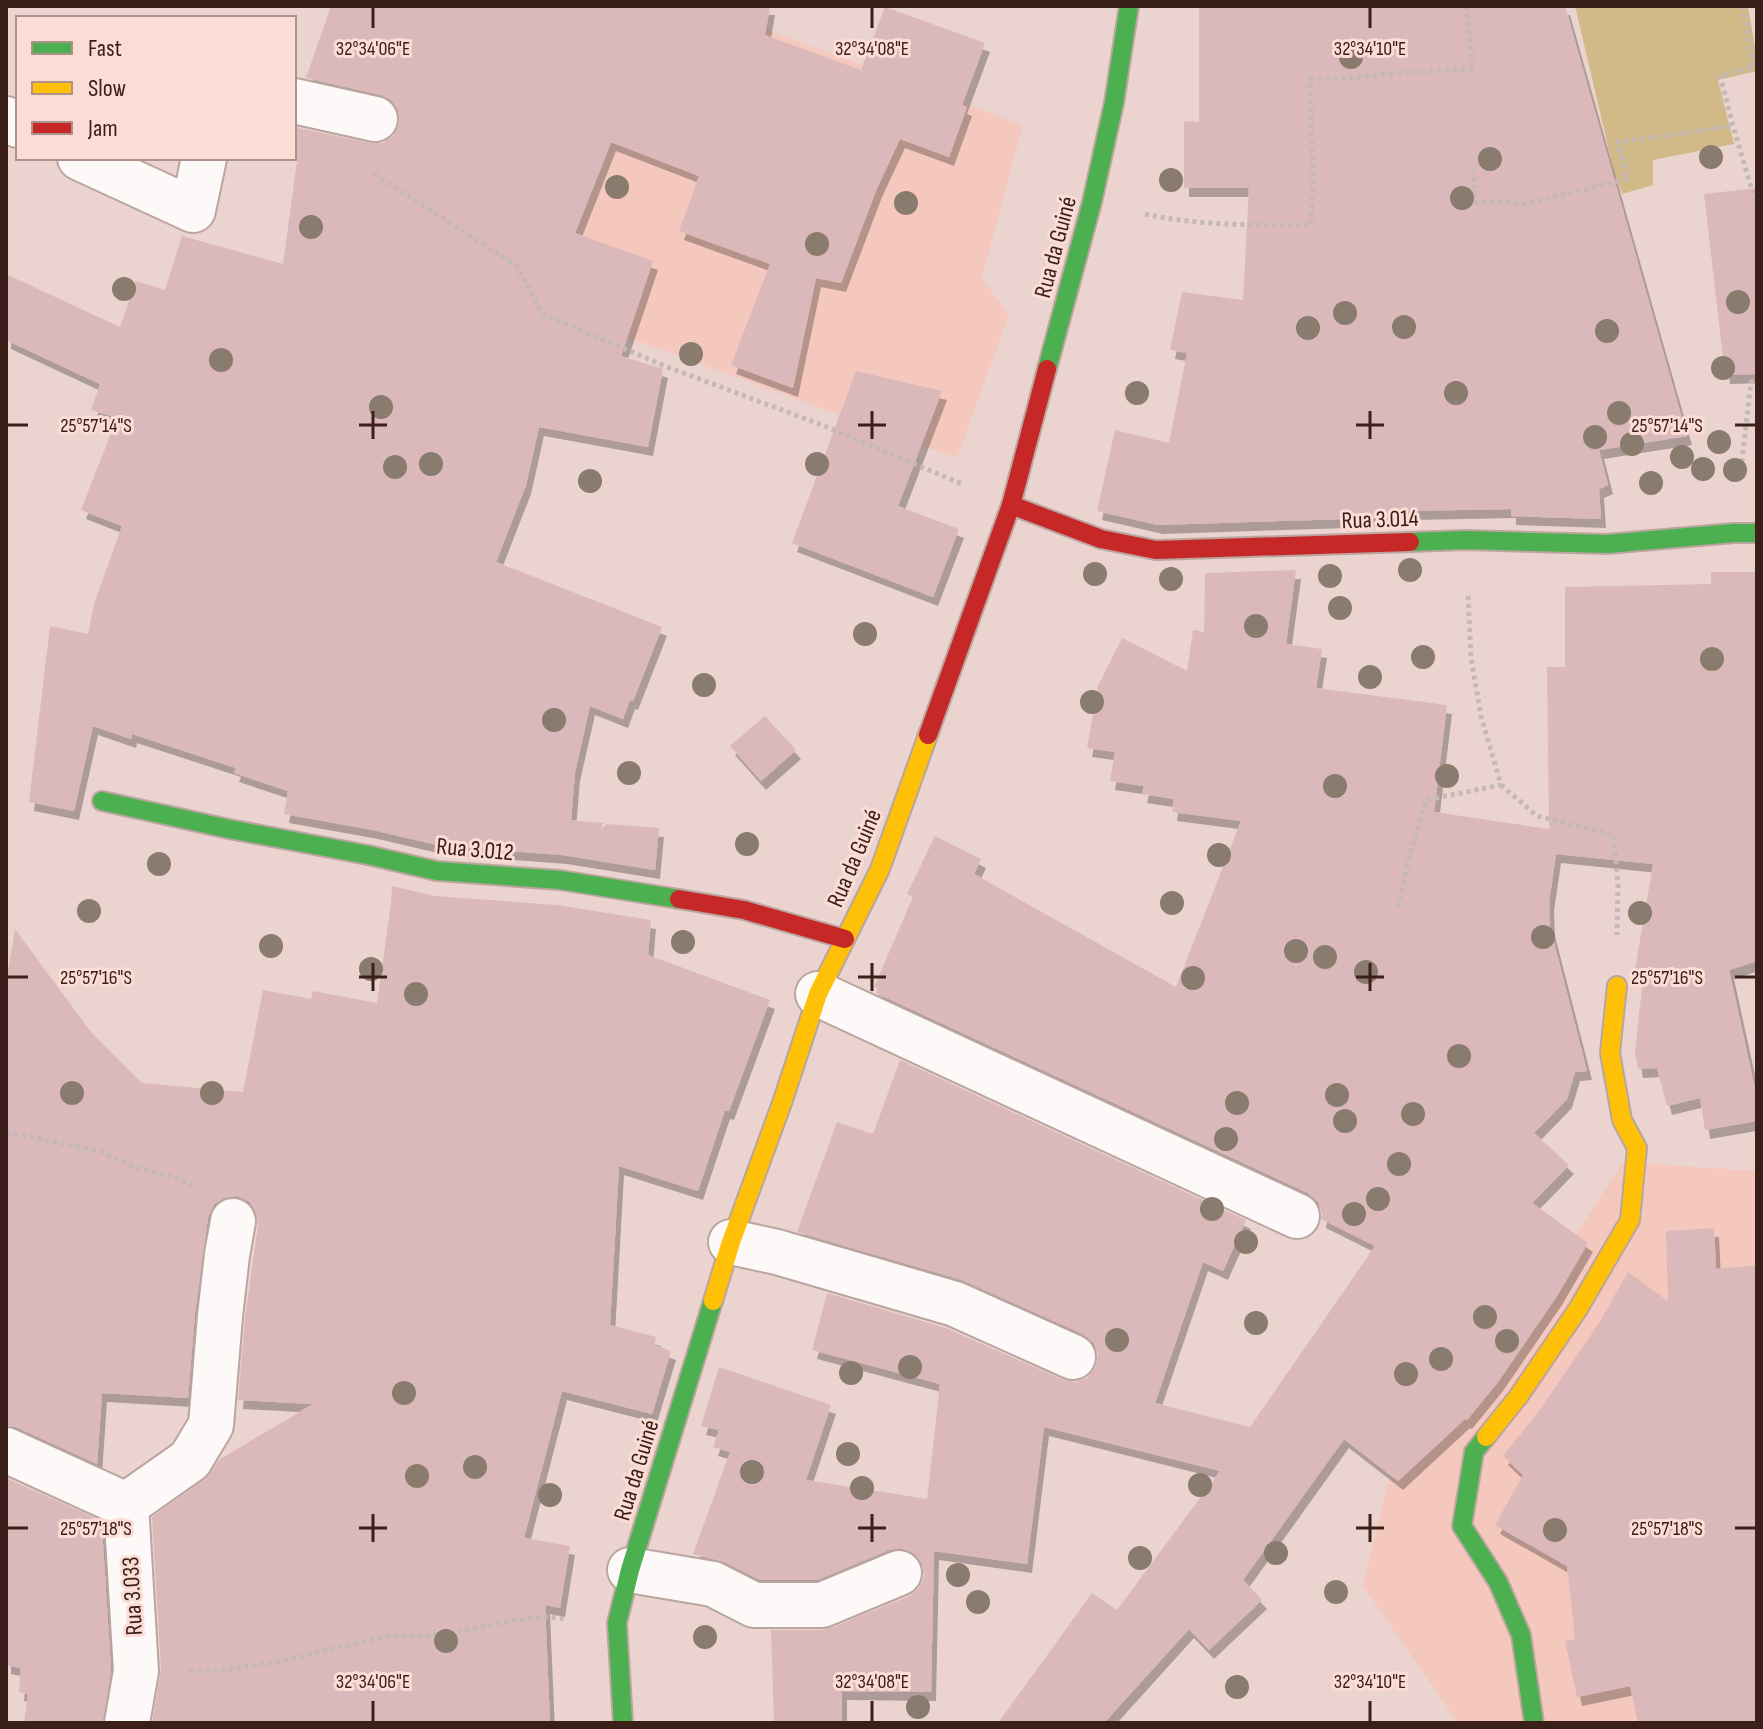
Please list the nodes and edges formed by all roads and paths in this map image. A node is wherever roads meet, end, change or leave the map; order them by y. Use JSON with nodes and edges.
{"nodes":[{"id":1,"x":1129,"y":6,"type":"edge"},
{"id":2,"x":1466,"y":6,"type":"edge"},
{"id":3,"x":1743,"y":6,"type":"edge"},
{"id":4,"x":296,"y":101,"type":"edge"},
{"id":5,"x":375,"y":119,"type":"joint"},
{"id":6,"x":1733,"y":126,"type":"junction"},
{"id":7,"x":84,"y":160,"type":"edge"},
{"id":8,"x":204,"y":160,"type":"edge"},
{"id":9,"x":1473,"y":169,"type":"dead end"},
{"id":10,"x":1092,"y":202,"type":"junction"},
{"id":11,"x":1757,"y":207,"type":"edge"},
{"id":12,"x":1757,"y":381,"type":"edge"},
{"id":13,"x":1011,"y":505,"type":"junction"},
{"id":14,"x":1734,"y":533,"type":"junction"},
{"id":15,"x":1757,"y":533,"type":"edge"},
{"id":16,"x":1466,"y":540,"type":"junction"},
{"id":17,"x":1501,"y":785,"type":"junction"},
{"id":18,"x":102,"y":801,"type":"dead end"},
{"id":19,"x":1398,"y":907,"type":"dead end"},
{"id":20,"x":845,"y":939,"type":"junction"},
{"id":21,"x":1617,"y":986,"type":"joint"},
{"id":22,"x":818,"y":994,"type":"junction"},
{"id":23,"x":6,"y":1132,"type":"edge"},
{"id":24,"x":1297,"y":1216,"type":"dead end"},
{"id":25,"x":233,"y":1221,"type":"joint"},
{"id":26,"x":731,"y":1242,"type":"junction"},
{"id":27,"x":1073,"y":1357,"type":"dead end"},
{"id":28,"x":6,"y":1450,"type":"edge"},
{"id":29,"x":126,"y":1505,"type":"junction"},
{"id":30,"x":630,"y":1570,"type":"junction"},
{"id":31,"x":899,"y":1573,"type":"dead end"},
{"id":32,"x":617,"y":1623,"type":"junction"},
{"id":33,"x":136,"y":1671,"type":"junction"},
{"id":34,"x":127,"y":1723,"type":"edge"},
{"id":35,"x":623,"y":1723,"type":"edge"},
{"id":36,"x":1534,"y":1723,"type":"edge"}],
"edges":[{"from":1,"to":10,"type":"street","name":"Rua da Guiné"},
{"from":2,"to":10,"type":"path"},
{"from":3,"to":6,"type":"path"},
{"from":4,"to":5,"type":"street"},
{"from":5,"to":13,"type":"path"},
{"from":6,"to":9,"type":"path"},
{"from":6,"to":11,"type":"path"},
{"from":7,"to":8,"type":"street"},
{"from":10,"to":13,"type":"street","name":"Rua da Guiné"},
{"from":12,"to":14,"type":"path"},
{"from":13,"to":16,"type":"street","name":"Rua 3.014"},
{"from":13,"to":20,"type":"street","name":"Rua da Guiné"},
{"from":14,"to":15,"type":"street","name":"Rua 3.014"},
{"from":14,"to":16,"type":"street","name":"Rua 3.014"},
{"from":16,"to":17,"type":"path"},
{"from":17,"to":19,"type":"path"},
{"from":17,"to":21,"type":"path"},
{"from":18,"to":20,"type":"street","name":"Rua 3.012"},
{"from":20,"to":22,"type":"street","name":"Rua da Guiné"},
{"from":21,"to":36,"type":"street"},
{"from":22,"to":24,"type":"street"},
{"from":22,"to":26,"type":"street","name":"Rua da Guiné"},
{"from":23,"to":25,"type":"path"},
{"from":25,"to":29,"type":"street"},
{"from":26,"to":27,"type":"street"},
{"from":26,"to":30,"type":"street","name":"Rua da Guiné"},
{"from":28,"to":29,"type":"street"},
{"from":29,"to":33,"type":"street","name":"Rua 3.033"},
{"from":30,"to":31,"type":"street"},
{"from":30,"to":32,"type":"street","name":"Rua da Guiné"},
{"from":32,"to":33,"type":"path"},
{"from":32,"to":35,"type":"street","name":"Rua da Guiné"},
{"from":33,"to":34,"type":"street","name":"Rua 3.033"}]}
